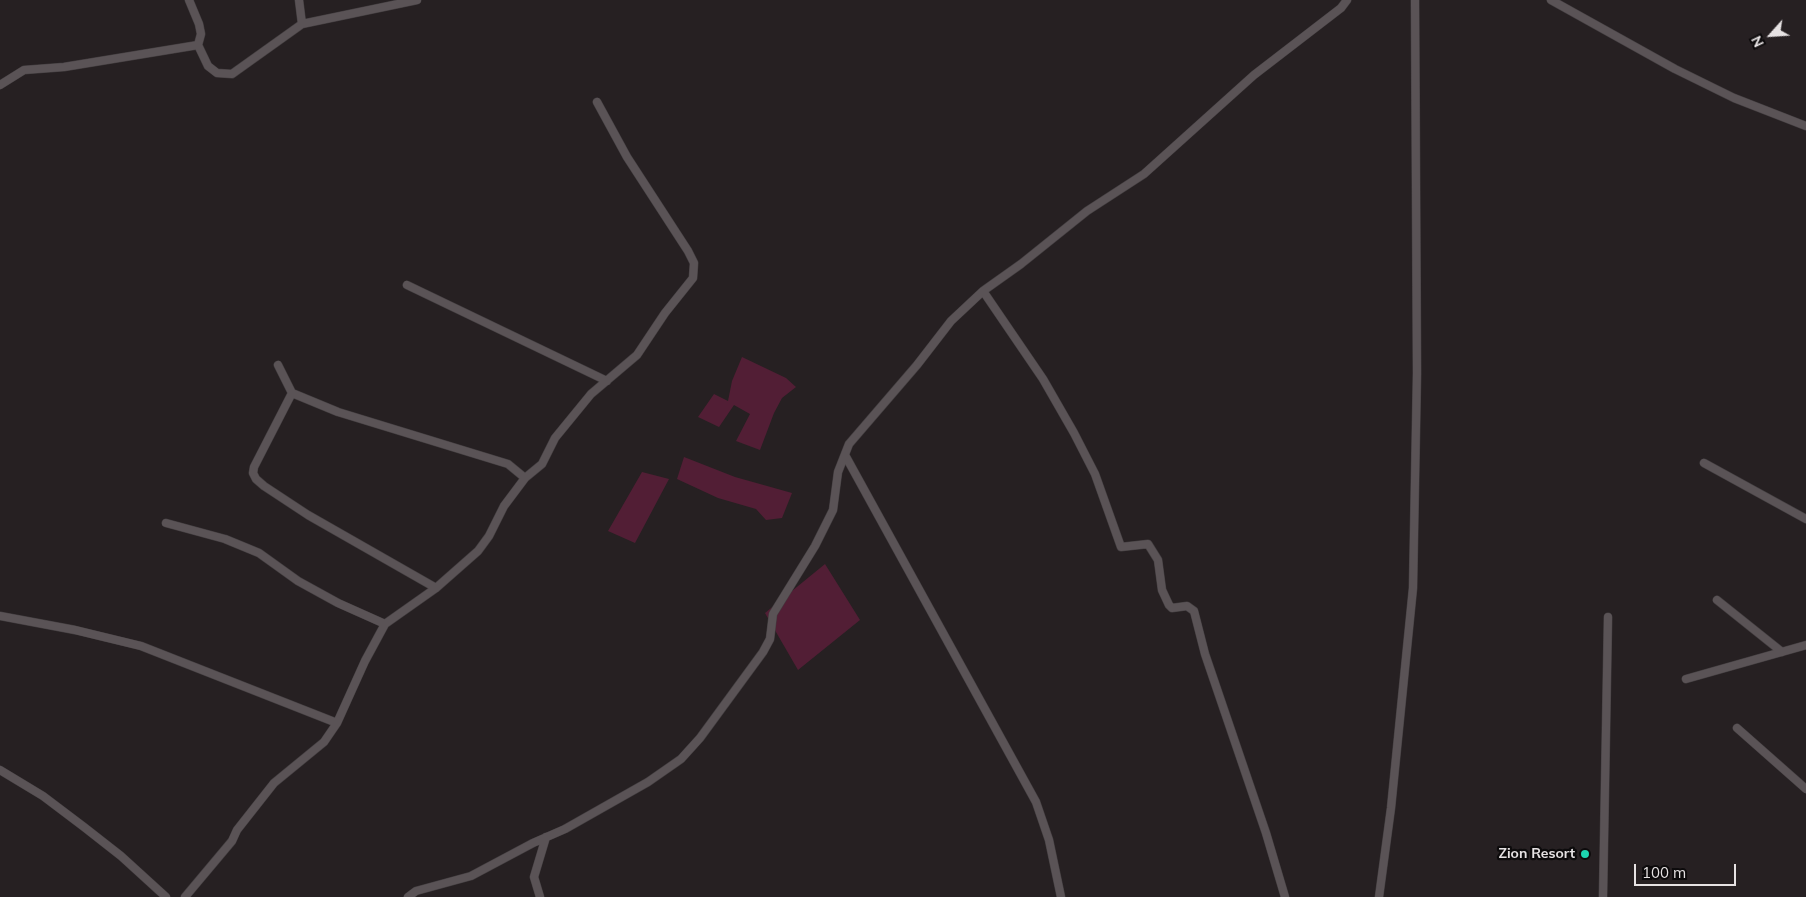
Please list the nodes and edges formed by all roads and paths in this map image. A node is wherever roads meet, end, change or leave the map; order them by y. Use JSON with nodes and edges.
{"nodes":[{"id":1,"x":189,"y":0,"type":"edge"},
{"id":2,"x":299,"y":0,"type":"edge"},
{"id":3,"x":417,"y":0,"type":"edge"},
{"id":4,"x":1347,"y":0,"type":"edge"},
{"id":5,"x":1415,"y":0,"type":"edge"},
{"id":6,"x":1551,"y":0,"type":"edge"},
{"id":7,"x":302,"y":24,"type":"junction"},
{"id":8,"x":198,"y":45,"type":"junction"},
{"id":9,"x":0,"y":85,"type":"edge"},
{"id":10,"x":597,"y":102,"type":"dead end"},
{"id":11,"x":1806,"y":126,"type":"edge"},
{"id":12,"x":407,"y":285,"type":"dead end"},
{"id":13,"x":983,"y":291,"type":"junction"},
{"id":14,"x":278,"y":365,"type":"dead end"},
{"id":15,"x":607,"y":380,"type":"junction"},
{"id":16,"x":292,"y":394,"type":"junction"},
{"id":17,"x":845,"y":455,"type":"junction"},
{"id":18,"x":1704,"y":463,"type":"dead end"},
{"id":19,"x":525,"y":478,"type":"junction"},
{"id":20,"x":1806,"y":519,"type":"edge"},
{"id":21,"x":166,"y":522,"type":"dead end"},
{"id":22,"x":436,"y":588,"type":"junction"},
{"id":23,"x":1716,"y":600,"type":"dead end"},
{"id":24,"x":0,"y":616,"type":"edge"},
{"id":25,"x":1608,"y":617,"type":"dead end"},
{"id":26,"x":386,"y":624,"type":"junction"},
{"id":27,"x":1806,"y":645,"type":"edge"},
{"id":28,"x":1782,"y":652,"type":"junction"},
{"id":29,"x":1686,"y":679,"type":"dead end"},
{"id":30,"x":337,"y":723,"type":"junction"},
{"id":31,"x":1737,"y":728,"type":"dead end"},
{"id":32,"x":0,"y":770,"type":"edge"},
{"id":33,"x":1806,"y":789,"type":"edge"},
{"id":34,"x":546,"y":838,"type":"junction"},
{"id":35,"x":166,"y":897,"type":"edge"},
{"id":36,"x":185,"y":897,"type":"edge"},
{"id":37,"x":408,"y":897,"type":"edge"},
{"id":38,"x":540,"y":897,"type":"edge"},
{"id":39,"x":1061,"y":897,"type":"edge"},
{"id":40,"x":1285,"y":897,"type":"edge"},
{"id":41,"x":1379,"y":897,"type":"edge"},
{"id":42,"x":1603,"y":897,"type":"edge"}],
"edges":[{"from":1,"to":8,"type":"street"},
{"from":2,"to":7,"type":"street"},
{"from":3,"to":7,"type":"street"},
{"from":4,"to":13,"type":"street"},
{"from":5,"to":41,"type":"street"},
{"from":6,"to":11,"type":"street"},
{"from":7,"to":8,"type":"street"},
{"from":8,"to":9,"type":"street"},
{"from":10,"to":15,"type":"street"},
{"from":12,"to":15,"type":"street"},
{"from":13,"to":17,"type":"street"},
{"from":13,"to":40,"type":"street"},
{"from":14,"to":16,"type":"street"},
{"from":15,"to":19,"type":"street"},
{"from":16,"to":19,"type":"street"},
{"from":16,"to":22,"type":"street"},
{"from":17,"to":34,"type":"street"},
{"from":17,"to":39,"type":"street"},
{"from":18,"to":20,"type":"street"},
{"from":19,"to":22,"type":"street"},
{"from":21,"to":26,"type":"street"},
{"from":22,"to":26,"type":"street"},
{"from":23,"to":28,"type":"street"},
{"from":24,"to":30,"type":"street"},
{"from":25,"to":42,"type":"street"},
{"from":26,"to":30,"type":"street"},
{"from":27,"to":28,"type":"street"},
{"from":28,"to":29,"type":"street"},
{"from":30,"to":36,"type":"street"},
{"from":31,"to":33,"type":"street"},
{"from":32,"to":35,"type":"street"},
{"from":34,"to":37,"type":"street"},
{"from":34,"to":38,"type":"street"}]}
